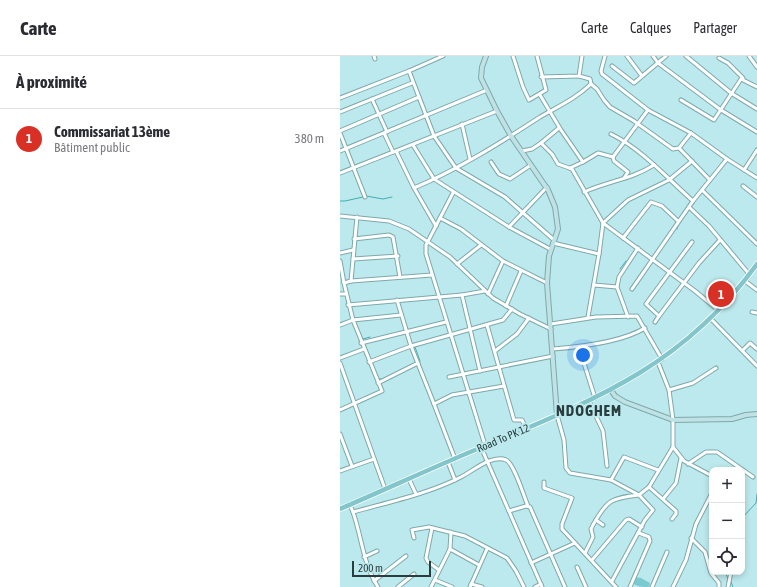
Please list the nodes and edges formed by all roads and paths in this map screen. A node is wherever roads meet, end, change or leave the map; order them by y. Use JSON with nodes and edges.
{"nodes":[{"id":1,"x":443,"y":56,"type":"edge"},
{"id":2,"x":486,"y":56,"type":"edge"},
{"id":3,"x":513,"y":56,"type":"edge"},
{"id":4,"x":537,"y":56,"type":"edge"},
{"id":5,"x":582,"y":56,"type":"edge"},
{"id":6,"x":605,"y":56,"type":"edge"},
{"id":7,"x":627,"y":56,"type":"edge"},
{"id":8,"x":652,"y":56,"type":"edge"},
{"id":9,"x":666,"y":56,"type":"edge"},
{"id":10,"x":686,"y":56,"type":"edge"},
{"id":11,"x":749,"y":56,"type":"edge"},
{"id":12,"x":719,"y":58,"type":"dead end"},
{"id":13,"x":757,"y":59,"type":"edge"},
{"id":14,"x":752,"y":62,"type":"junction"},
{"id":15,"x":658,"y":63,"type":"junction"},
{"id":16,"x":612,"y":66,"type":"dead end"},
{"id":17,"x":757,"y":67,"type":"edge"},
{"id":18,"x":409,"y":71,"type":"junction"},
{"id":19,"x":579,"y":76,"type":"junction"},
{"id":20,"x":642,"y":76,"type":"junction"},
{"id":21,"x":541,"y":77,"type":"junction"},
{"id":22,"x":743,"y":78,"type":"junction"},
{"id":23,"x":412,"y":83,"type":"junction"},
{"id":24,"x":591,"y":84,"type":"junction"},
{"id":25,"x":757,"y":87,"type":"edge"},
{"id":26,"x":487,"y":90,"type":"junction"},
{"id":27,"x":731,"y":93,"type":"junction"},
{"id":28,"x":540,"y":95,"type":"junction"},
{"id":29,"x":340,"y":98,"type":"edge"},
{"id":30,"x":420,"y":98,"type":"junction"},
{"id":31,"x":372,"y":99,"type":"junction"},
{"id":32,"x":682,"y":100,"type":"dead end"},
{"id":33,"x":757,"y":109,"type":"edge"},
{"id":34,"x":648,"y":110,"type":"junction"},
{"id":35,"x":721,"y":110,"type":"junction"},
{"id":36,"x":496,"y":111,"type":"junction"},
{"id":37,"x":340,"y":112,"type":"edge"},
{"id":38,"x":549,"y":112,"type":"junction"},
{"id":39,"x":379,"y":114,"type":"junction"},
{"id":40,"x":427,"y":116,"type":"junction"},
{"id":41,"x":462,"y":124,"type":"junction"},
{"id":42,"x":638,"y":124,"type":"junction"},
{"id":43,"x":559,"y":128,"type":"junction"},
{"id":44,"x":340,"y":132,"type":"edge"},
{"id":45,"x":691,"y":132,"type":"junction"},
{"id":46,"x":757,"y":132,"type":"edge"},
{"id":47,"x":386,"y":133,"type":"junction"},
{"id":48,"x":611,"y":134,"type":"dead end"},
{"id":49,"x":434,"y":136,"type":"junction"},
{"id":50,"x":511,"y":136,"type":"junction"},
{"id":51,"x":626,"y":141,"type":"junction"},
{"id":52,"x":541,"y":143,"type":"junction"},
{"id":53,"x":413,"y":145,"type":"junction"},
{"id":54,"x":679,"y":148,"type":"junction"},
{"id":55,"x":346,"y":149,"type":"junction"},
{"id":56,"x":757,"y":150,"type":"edge"},
{"id":57,"x":522,"y":151,"type":"junction"},
{"id":58,"x":340,"y":152,"type":"edge"},
{"id":59,"x":395,"y":152,"type":"junction"},
{"id":60,"x":613,"y":157,"type":"junction"},
{"id":61,"x":727,"y":159,"type":"junction"},
{"id":62,"x":470,"y":160,"type":"junction"},
{"id":63,"x":692,"y":161,"type":"junction"},
{"id":64,"x":491,"y":162,"type":"dead end"},
{"id":65,"x":583,"y":162,"type":"junction"},
{"id":66,"x":531,"y":164,"type":"junction"},
{"id":67,"x":654,"y":165,"type":"junction"},
{"id":68,"x":354,"y":168,"type":"junction"},
{"id":69,"x":456,"y":168,"type":"junction"},
{"id":70,"x":570,"y":168,"type":"junction"},
{"id":71,"x":744,"y":170,"type":"junction"},
{"id":72,"x":340,"y":173,"type":"edge"},
{"id":73,"x":624,"y":178,"type":"junction"},
{"id":74,"x":757,"y":178,"type":"edge"},
{"id":75,"x":434,"y":180,"type":"junction"},
{"id":76,"x":669,"y":180,"type":"junction"},
{"id":77,"x":710,"y":180,"type":"junction"},
{"id":78,"x":743,"y":186,"type":"dead end"},
{"id":79,"x":546,"y":187,"type":"junction"},
{"id":80,"x":414,"y":188,"type":"junction"},
{"id":81,"x":702,"y":190,"type":"junction"},
{"id":82,"x":584,"y":192,"type":"junction"},
{"id":83,"x":453,"y":193,"type":"junction"},
{"id":84,"x":365,"y":197,"type":"dead end"},
{"id":85,"x":757,"y":197,"type":"edge"},
{"id":86,"x":693,"y":201,"type":"junction"},
{"id":87,"x":689,"y":207,"type":"junction"},
{"id":88,"x":523,"y":212,"type":"junction"},
{"id":89,"x":340,"y":216,"type":"edge"},
{"id":90,"x":357,"y":217,"type":"junction"},
{"id":91,"x":440,"y":218,"type":"junction"},
{"id":92,"x":678,"y":221,"type":"junction"},
{"id":93,"x":603,"y":224,"type":"junction"},
{"id":94,"x":436,"y":226,"type":"junction"},
{"id":95,"x":509,"y":228,"type":"junction"},
{"id":96,"x":623,"y":238,"type":"junction"},
{"id":97,"x":354,"y":239,"type":"junction"},
{"id":98,"x":720,"y":240,"type":"junction"},
{"id":99,"x":428,"y":241,"type":"junction"},
{"id":100,"x":554,"y":242,"type":"junction"},
{"id":101,"x":692,"y":242,"type":"dead end"},
{"id":102,"x":757,"y":244,"type":"edge"},
{"id":103,"x":481,"y":245,"type":"junction"},
{"id":104,"x":638,"y":248,"type":"junction"},
{"id":105,"x":550,"y":249,"type":"junction"},
{"id":106,"x":353,"y":250,"type":"junction"},
{"id":107,"x":340,"y":253,"type":"edge"},
{"id":108,"x":599,"y":254,"type":"junction"},
{"id":109,"x":398,"y":256,"type":"junction"},
{"id":110,"x":353,"y":259,"type":"junction"},
{"id":111,"x":654,"y":259,"type":"junction"},
{"id":112,"x":340,"y":261,"type":"edge"},
{"id":113,"x":503,"y":261,"type":"junction"},
{"id":114,"x":457,"y":264,"type":"junction"},
{"id":115,"x":757,"y":264,"type":"edge"},
{"id":116,"x":521,"y":271,"type":"junction"},
{"id":117,"x":669,"y":271,"type":"junction"},
{"id":118,"x":432,"y":274,"type":"junction"},
{"id":119,"x":750,"y":275,"type":"junction"},
{"id":120,"x":400,"y":277,"type":"junction"},
{"id":121,"x":351,"y":281,"type":"junction"},
{"id":122,"x":684,"y":282,"type":"junction"},
{"id":123,"x":744,"y":282,"type":"junction"},
{"id":124,"x":344,"y":283,"type":"junction"},
{"id":125,"x":547,"y":284,"type":"junction"},
{"id":126,"x":594,"y":285,"type":"junction"},
{"id":127,"x":617,"y":287,"type":"junction"},
{"id":128,"x":632,"y":289,"type":"dead end"},
{"id":129,"x":485,"y":290,"type":"junction"},
{"id":130,"x":757,"y":290,"type":"edge"},
{"id":131,"x":340,"y":294,"type":"edge"},
{"id":132,"x":346,"y":294,"type":"junction"},
{"id":133,"x":488,"y":294,"type":"junction"},
{"id":134,"x":462,"y":295,"type":"junction"},
{"id":135,"x":438,"y":297,"type":"junction"},
{"id":136,"x":397,"y":300,"type":"junction"},
{"id":137,"x":348,"y":305,"type":"junction"},
{"id":138,"x":506,"y":306,"type":"junction"},
{"id":139,"x":512,"y":309,"type":"junction"},
{"id":140,"x":718,"y":310,"type":"junction"},
{"id":141,"x":752,"y":312,"type":"dead end"},
{"id":142,"x":757,"y":313,"type":"edge"},
{"id":143,"x":401,"y":315,"type":"junction"},
{"id":144,"x":659,"y":316,"type":"junction"},
{"id":145,"x":588,"y":317,"type":"junction"},
{"id":146,"x":628,"y":317,"type":"junction"},
{"id":147,"x":529,"y":318,"type":"junction"},
{"id":148,"x":711,"y":318,"type":"junction"},
{"id":149,"x":352,"y":320,"type":"junction"},
{"id":150,"x":446,"y":322,"type":"junction"},
{"id":151,"x":655,"y":322,"type":"dead end"},
{"id":152,"x":340,"y":325,"type":"edge"},
{"id":153,"x":487,"y":325,"type":"junction"},
{"id":154,"x":551,"y":326,"type":"junction"},
{"id":155,"x":645,"y":328,"type":"junction"},
{"id":156,"x":469,"y":330,"type":"junction"},
{"id":157,"x":407,"y":332,"type":"junction"},
{"id":158,"x":451,"y":336,"type":"junction"},
{"id":159,"x":361,"y":343,"type":"junction"},
{"id":160,"x":412,"y":346,"type":"junction"},
{"id":161,"x":364,"y":349,"type":"junction"},
{"id":162,"x":553,"y":349,"type":"junction"},
{"id":163,"x":757,"y":349,"type":"edge"},
{"id":164,"x":743,"y":350,"type":"junction"},
{"id":165,"x":495,"y":351,"type":"junction"},
{"id":166,"x":553,"y":356,"type":"junction"},
{"id":167,"x":340,"y":358,"type":"edge"},
{"id":168,"x":662,"y":359,"type":"junction"},
{"id":169,"x":583,"y":360,"type":"dead end"},
{"id":170,"x":369,"y":362,"type":"junction"},
{"id":171,"x":658,"y":362,"type":"junction"},
{"id":172,"x":340,"y":363,"type":"edge"},
{"id":173,"x":418,"y":363,"type":"junction"},
{"id":174,"x":757,"y":366,"type":"edge"},
{"id":175,"x":499,"y":368,"type":"junction"},
{"id":176,"x":716,"y":368,"type":"dead end"},
{"id":177,"x":480,"y":371,"type":"junction"},
{"id":178,"x":463,"y":375,"type":"junction"},
{"id":179,"x":449,"y":377,"type":"dead end"},
{"id":180,"x":378,"y":383,"type":"junction"},
{"id":181,"x":504,"y":386,"type":"junction"},
{"id":182,"x":611,"y":390,"type":"junction"},
{"id":183,"x":669,"y":390,"type":"junction"},
{"id":184,"x":468,"y":392,"type":"junction"},
{"id":185,"x":595,"y":398,"type":"junction"},
{"id":186,"x":589,"y":401,"type":"junction"},
{"id":187,"x":434,"y":404,"type":"junction"},
{"id":188,"x":355,"y":405,"type":"junction"},
{"id":189,"x":340,"y":410,"type":"edge"},
{"id":190,"x":757,"y":414,"type":"edge"},
{"id":191,"x":557,"y":415,"type":"junction"},
{"id":192,"x":673,"y":420,"type":"junction"},
{"id":193,"x":526,"y":428,"type":"junction"},
{"id":194,"x":340,"y":436,"type":"edge"},
{"id":195,"x":483,"y":446,"type":"junction"},
{"id":196,"x":673,"y":447,"type":"junction"},
{"id":197,"x":455,"y":458,"type":"junction"},
{"id":198,"x":681,"y":458,"type":"junction"},
{"id":199,"x":374,"y":459,"type":"junction"},
{"id":200,"x":448,"y":462,"type":"junction"},
{"id":201,"x":487,"y":463,"type":"junction"},
{"id":202,"x":688,"y":464,"type":"junction"},
{"id":203,"x":352,"y":466,"type":"junction"},
{"id":204,"x":607,"y":466,"type":"dead end"},
{"id":205,"x":658,"y":470,"type":"junction"},
{"id":206,"x":340,"y":471,"type":"edge"},
{"id":207,"x":709,"y":474,"type":"edge"},
{"id":208,"x":754,"y":477,"type":"dead end"},
{"id":209,"x":409,"y":478,"type":"junction"},
{"id":210,"x":455,"y":480,"type":"junction"},
{"id":211,"x":611,"y":480,"type":"junction"},
{"id":212,"x":544,"y":482,"type":"dead end"},
{"id":213,"x":649,"y":487,"type":"junction"},
{"id":214,"x":385,"y":489,"type":"junction"},
{"id":215,"x":416,"y":494,"type":"junction"},
{"id":216,"x":639,"y":495,"type":"junction"},
{"id":217,"x":663,"y":499,"type":"junction"},
{"id":218,"x":709,"y":499,"type":"edge"},
{"id":219,"x":350,"y":505,"type":"junction"},
{"id":220,"x":528,"y":506,"type":"junction"},
{"id":221,"x":340,"y":509,"type":"edge"},
{"id":222,"x":509,"y":511,"type":"junction"},
{"id":223,"x":354,"y":512,"type":"junction"},
{"id":224,"x":672,"y":519,"type":"dead end"},
{"id":225,"x":596,"y":520,"type":"junction"},
{"id":226,"x":603,"y":525,"type":"dead end"},
{"id":227,"x":642,"y":527,"type":"junction"},
{"id":228,"x":432,"y":528,"type":"junction"},
{"id":229,"x":451,"y":532,"type":"junction"},
{"id":230,"x":639,"y":532,"type":"junction"},
{"id":231,"x":414,"y":538,"type":"dead end"},
{"id":232,"x":691,"y":538,"type":"junction"},
{"id":233,"x":575,"y":544,"type":"junction"},
{"id":234,"x":450,"y":548,"type":"junction"},
{"id":235,"x":487,"y":549,"type":"junction"},
{"id":236,"x":378,"y":551,"type":"dead end"},
{"id":237,"x":667,"y":552,"type":"dead end"},
{"id":238,"x":585,"y":553,"type":"junction"},
{"id":239,"x":406,"y":556,"type":"dead end"},
{"id":240,"x":550,"y":556,"type":"junction"},
{"id":241,"x":364,"y":557,"type":"junction"},
{"id":242,"x":592,"y":560,"type":"junction"},
{"id":243,"x":531,"y":563,"type":"junction"},
{"id":244,"x":479,"y":565,"type":"junction"},
{"id":245,"x":577,"y":567,"type":"dead end"},
{"id":246,"x":439,"y":570,"type":"junction"},
{"id":247,"x":414,"y":574,"type":"dead end"},
{"id":248,"x":731,"y":575,"type":"edge"},
{"id":249,"x":435,"y":580,"type":"junction"},
{"id":250,"x":374,"y":581,"type":"junction"},
{"id":251,"x":612,"y":581,"type":"junction"},
{"id":252,"x":541,"y":585,"type":"edge"},
{"id":253,"x":470,"y":586,"type":"edge"},
{"id":254,"x":378,"y":587,"type":"edge"},
{"id":255,"x":398,"y":587,"type":"edge"},
{"id":256,"x":431,"y":587,"type":"edge"},
{"id":257,"x":452,"y":587,"type":"edge"},
{"id":258,"x":482,"y":587,"type":"edge"},
{"id":259,"x":524,"y":587,"type":"edge"},
{"id":260,"x":535,"y":587,"type":"edge"},
{"id":261,"x":565,"y":587,"type":"edge"},
{"id":262,"x":586,"y":587,"type":"edge"},
{"id":263,"x":616,"y":587,"type":"edge"},
{"id":264,"x":630,"y":587,"type":"edge"},
{"id":265,"x":652,"y":587,"type":"edge"},
{"id":266,"x":673,"y":587,"type":"edge"},
{"id":267,"x":719,"y":587,"type":"edge"},
{"id":268,"x":728,"y":587,"type":"edge"}],
"edges":[{"from":1,"to":18,"type":"street"},
{"from":2,"to":26,"type":"street"},
{"from":3,"to":28,"type":"street"},
{"from":4,"to":21,"type":"street"},
{"from":5,"to":19,"type":"street"},
{"from":6,"to":34,"type":"street"},
{"from":7,"to":20,"type":"street"},
{"from":8,"to":15,"type":"street"},
{"from":9,"to":15,"type":"street"},
{"from":10,"to":27,"type":"street"},
{"from":11,"to":14,"type":"street"},
{"from":12,"to":22,"type":"street"},
{"from":13,"to":14,"type":"street"},
{"from":14,"to":17,"type":"street"},
{"from":15,"to":20,"type":"street"},
{"from":15,"to":35,"type":"street"},
{"from":16,"to":20,"type":"street"},
{"from":18,"to":23,"type":"street"},
{"from":18,"to":29,"type":"street"},
{"from":19,"to":21,"type":"street"},
{"from":19,"to":24,"type":"street"},
{"from":21,"to":28,"type":"street"},
{"from":22,"to":25,"type":"street"},
{"from":22,"to":27,"type":"street"},
{"from":23,"to":30,"type":"street"},
{"from":23,"to":31,"type":"street"},
{"from":24,"to":38,"type":"street"},
{"from":24,"to":42,"type":"street"},
{"from":26,"to":36,"type":"street"},
{"from":26,"to":40,"type":"street"},
{"from":27,"to":33,"type":"street"},
{"from":27,"to":35,"type":"street"},
{"from":28,"to":38,"type":"street"},
{"from":30,"to":39,"type":"street"},
{"from":30,"to":40,"type":"street"},
{"from":31,"to":37,"type":"street"},
{"from":31,"to":39,"type":"street"},
{"from":32,"to":35,"type":"street"},
{"from":34,"to":42,"type":"street"},
{"from":34,"to":45,"type":"street"},
{"from":35,"to":46,"type":"street"},
{"from":36,"to":41,"type":"street"},
{"from":36,"to":50,"type":"street"},
{"from":38,"to":43,"type":"street"},
{"from":38,"to":50,"type":"street"},
{"from":39,"to":44,"type":"street"},
{"from":39,"to":47,"type":"street"},
{"from":40,"to":47,"type":"street"},
{"from":40,"to":49,"type":"street"},
{"from":41,"to":49,"type":"street"},
{"from":41,"to":62,"type":"street"},
{"from":42,"to":51,"type":"street"},
{"from":42,"to":54,"type":"street"},
{"from":43,"to":52,"type":"street"},
{"from":43,"to":65,"type":"street"},
{"from":44,"to":55,"type":"street"},
{"from":45,"to":54,"type":"street"},
{"from":45,"to":61,"type":"street"},
{"from":47,"to":55,"type":"street"},
{"from":47,"to":59,"type":"street"},
{"from":48,"to":51,"type":"street"},
{"from":49,"to":53,"type":"street"},
{"from":49,"to":69,"type":"street"},
{"from":50,"to":57,"type":"street"},
{"from":50,"to":62,"type":"street"},
{"from":51,"to":60,"type":"street"},
{"from":51,"to":67,"type":"street"},
{"from":52,"to":57,"type":"street"},
{"from":52,"to":70,"type":"street"},
{"from":53,"to":59,"type":"street"},
{"from":53,"to":75,"type":"street"},
{"from":54,"to":63,"type":"street"},
{"from":55,"to":58,"type":"street"},
{"from":55,"to":68,"type":"street"},
{"from":56,"to":71,"type":"street"},
{"from":57,"to":66,"type":"street"},
{"from":59,"to":68,"type":"street"},
{"from":59,"to":80,"type":"street"},
{"from":60,"to":65,"type":"street"},
{"from":60,"to":73,"type":"street"},
{"from":61,"to":71,"type":"street"},
{"from":61,"to":77,"type":"street"},
{"from":62,"to":69,"type":"street"},
{"from":63,"to":76,"type":"street"},
{"from":63,"to":77,"type":"street"},
{"from":64,"to":66,"type":"street"},
{"from":65,"to":70,"type":"street"},
{"from":66,"to":79,"type":"street"},
{"from":67,"to":73,"type":"street"},
{"from":67,"to":76,"type":"street"},
{"from":68,"to":72,"type":"street"},
{"from":68,"to":84,"type":"street"},
{"from":69,"to":75,"type":"street"},
{"from":69,"to":88,"type":"street"},
{"from":70,"to":82,"type":"street"},
{"from":71,"to":74,"type":"street"},
{"from":73,"to":82,"type":"street"},
{"from":75,"to":80,"type":"street"},
{"from":75,"to":83,"type":"street"},
{"from":76,"to":86,"type":"street"},
{"from":76,"to":93,"type":"street"},
{"from":77,"to":81,"type":"street"},
{"from":78,"to":85,"type":"street"},
{"from":79,"to":88,"type":"street"},
{"from":79,"to":100,"type":"street"},
{"from":80,"to":94,"type":"street"},
{"from":81,"to":86,"type":"street"},
{"from":81,"to":102,"type":"street"},
{"from":82,"to":93,"type":"street"},
{"from":83,"to":91,"type":"street"},
{"from":83,"to":95,"type":"street"},
{"from":86,"to":87,"type":"street"},
{"from":87,"to":92,"type":"street"},
{"from":87,"to":98,"type":"street"},
{"from":88,"to":95,"type":"street"},
{"from":88,"to":100,"type":"street"},
{"from":89,"to":90,"type":"street"},
{"from":90,"to":97,"type":"street"},
{"from":90,"to":99,"type":"street"},
{"from":91,"to":94,"type":"street"},
{"from":91,"to":103,"type":"street"},
{"from":92,"to":96,"type":"street"},
{"from":92,"to":111,"type":"street"},
{"from":93,"to":96,"type":"street"},
{"from":93,"to":108,"type":"street"},
{"from":94,"to":99,"type":"street"},
{"from":95,"to":105,"type":"street"},
{"from":96,"to":104,"type":"street"},
{"from":97,"to":106,"type":"street"},
{"from":97,"to":109,"type":"street"},
{"from":98,"to":119,"type":"street"},
{"from":98,"to":122,"type":"street"},
{"from":99,"to":114,"type":"street"},
{"from":99,"to":118,"type":"street"},
{"from":100,"to":105,"type":"street"},
{"from":100,"to":108,"type":"street"},
{"from":101,"to":117,"type":"street"},
{"from":103,"to":113,"type":"street"},
{"from":103,"to":114,"type":"street"},
{"from":104,"to":111,"type":"street"},
{"from":104,"to":127,"type":"street"},
{"from":105,"to":125,"type":"street"},
{"from":106,"to":107,"type":"street"},
{"from":106,"to":110,"type":"street"},
{"from":108,"to":126,"type":"street"},
{"from":109,"to":110,"type":"street"},
{"from":109,"to":120,"type":"street"},
{"from":110,"to":121,"type":"street"},
{"from":111,"to":117,"type":"street"},
{"from":111,"to":128,"type":"street"},
{"from":112,"to":124,"type":"street"},
{"from":113,"to":116,"type":"street"},
{"from":113,"to":133,"type":"street"},
{"from":114,"to":129,"type":"street"},
{"from":115,"to":119,"type":"main road","name":"Road To PK 12"},
{"from":116,"to":125,"type":"street"},
{"from":116,"to":138,"type":"street"},
{"from":117,"to":122,"type":"street"},
{"from":117,"to":144,"type":"street"},
{"from":118,"to":120,"type":"street"},
{"from":118,"to":135,"type":"street"},
{"from":119,"to":123,"type":"main road","name":"Road To PK 12"},
{"from":120,"to":121,"type":"street"},
{"from":121,"to":124,"type":"street"},
{"from":122,"to":140,"type":"street"},
{"from":122,"to":144,"type":"street"},
{"from":123,"to":130,"type":"street"},
{"from":123,"to":140,"type":"main road","name":"Road To PK 12"},
{"from":124,"to":132,"type":"street"},
{"from":125,"to":154,"type":"street"},
{"from":126,"to":127,"type":"street"},
{"from":126,"to":145,"type":"street"},
{"from":127,"to":146,"type":"street"},
{"from":129,"to":133,"type":"street"},
{"from":129,"to":134,"type":"street"},
{"from":131,"to":132,"type":"street"},
{"from":132,"to":137,"type":"street"},
{"from":133,"to":138,"type":"street"},
{"from":134,"to":135,"type":"street"},
{"from":134,"to":156,"type":"street"},
{"from":135,"to":136,"type":"street"},
{"from":135,"to":150,"type":"street"},
{"from":136,"to":137,"type":"street"},
{"from":136,"to":143,"type":"street"},
{"from":137,"to":149,"type":"street"},
{"from":138,"to":139,"type":"street"},
{"from":139,"to":147,"type":"street"},
{"from":139,"to":153,"type":"street"},
{"from":140,"to":148,"type":"main road","name":"Road To PK 12"},
{"from":141,"to":142,"type":"street"},
{"from":143,"to":149,"type":"street"},
{"from":143,"to":157,"type":"street"},
{"from":144,"to":151,"type":"street"},
{"from":145,"to":146,"type":"street"},
{"from":145,"to":154,"type":"street"},
{"from":146,"to":155,"type":"street"},
{"from":147,"to":154,"type":"street"},
{"from":147,"to":165,"type":"street"},
{"from":148,"to":164,"type":"street"},
{"from":148,"to":168,"type":"main road","name":"Road To PK 12"},
{"from":149,"to":152,"type":"street"},
{"from":149,"to":159,"type":"street"},
{"from":150,"to":157,"type":"street"},
{"from":150,"to":158,"type":"street"},
{"from":153,"to":156,"type":"street"},
{"from":153,"to":165,"type":"street"},
{"from":154,"to":162,"type":"street"},
{"from":155,"to":162,"type":"street"},
{"from":155,"to":168,"type":"street"},
{"from":156,"to":158,"type":"street"},
{"from":156,"to":177,"type":"street"},
{"from":157,"to":159,"type":"street"},
{"from":157,"to":160,"type":"street"},
{"from":158,"to":160,"type":"street"},
{"from":158,"to":178,"type":"street"},
{"from":159,"to":161,"type":"street"},
{"from":160,"to":170,"type":"street"},
{"from":160,"to":173,"type":"street"},
{"from":161,"to":167,"type":"street"},
{"from":161,"to":170,"type":"street"},
{"from":162,"to":166,"type":"street"},
{"from":163,"to":164,"type":"street"},
{"from":164,"to":174,"type":"street"},
{"from":165,"to":175,"type":"street"},
{"from":166,"to":175,"type":"street"},
{"from":166,"to":191,"type":"street"},
{"from":168,"to":171,"type":"main road","name":"Road To PK 12"},
{"from":169,"to":185,"type":"street"},
{"from":170,"to":180,"type":"street"},
{"from":171,"to":182,"type":"main road","name":"Road To PK 12"},
{"from":171,"to":183,"type":"street"},
{"from":172,"to":188,"type":"street"},
{"from":173,"to":180,"type":"street"},
{"from":173,"to":187,"type":"street"},
{"from":175,"to":177,"type":"street"},
{"from":175,"to":181,"type":"street"},
{"from":176,"to":183,"type":"street"},
{"from":177,"to":178,"type":"street"},
{"from":178,"to":179,"type":"street"},
{"from":178,"to":184,"type":"street"},
{"from":180,"to":188,"type":"street"},
{"from":181,"to":184,"type":"street"},
{"from":181,"to":193,"type":"street"},
{"from":182,"to":185,"type":"main road","name":"Road To PK 12"},
{"from":182,"to":192,"type":"street"},
{"from":183,"to":192,"type":"street"},
{"from":184,"to":187,"type":"street"},
{"from":184,"to":195,"type":"street"},
{"from":185,"to":186,"type":"main road","name":"Road To PK 12"},
{"from":186,"to":191,"type":"main road","name":"Road To PK 12"},
{"from":186,"to":204,"type":"street"},
{"from":187,"to":197,"type":"street"},
{"from":188,"to":189,"type":"street"},
{"from":188,"to":199,"type":"street"},
{"from":190,"to":192,"type":"street"},
{"from":191,"to":193,"type":"main road","name":"Road To PK 12"},
{"from":191,"to":211,"type":"street"},
{"from":192,"to":196,"type":"street"},
{"from":193,"to":195,"type":"main road","name":"Road To PK 12"},
{"from":194,"to":203,"type":"street"},
{"from":195,"to":197,"type":"main road","name":"Road To PK 12"},
{"from":195,"to":201,"type":"street"},
{"from":196,"to":198,"type":"street"},
{"from":196,"to":205,"type":"street"},
{"from":197,"to":200,"type":"main road","name":"Road To PK 12"},
{"from":198,"to":202,"type":"street"},
{"from":198,"to":217,"type":"street"},
{"from":199,"to":203,"type":"street"},
{"from":199,"to":214,"type":"street"},
{"from":200,"to":209,"type":"main road","name":"Road To PK 12"},
{"from":200,"to":210,"type":"street"},
{"from":201,"to":210,"type":"street"},
{"from":201,"to":220,"type":"street"},
{"from":201,"to":222,"type":"street"},
{"from":202,"to":207,"type":"street"},
{"from":202,"to":208,"type":"street"},
{"from":203,"to":206,"type":"street"},
{"from":205,"to":211,"type":"street"},
{"from":205,"to":213,"type":"street"},
{"from":209,"to":214,"type":"main road","name":"Road To PK 12"},
{"from":209,"to":215,"type":"street"},
{"from":210,"to":215,"type":"street"},
{"from":211,"to":216,"type":"street"},
{"from":212,"to":233,"type":"street"},
{"from":213,"to":216,"type":"street"},
{"from":213,"to":217,"type":"street"},
{"from":214,"to":219,"type":"main road","name":"Road To PK 12"},
{"from":215,"to":223,"type":"street"},
{"from":216,"to":225,"type":"street"},
{"from":216,"to":227,"type":"street"},
{"from":217,"to":224,"type":"street"},
{"from":218,"to":232,"type":"street"},
{"from":219,"to":221,"type":"main road","name":"Road To PK 12"},
{"from":219,"to":223,"type":"street"},
{"from":220,"to":222,"type":"street"},
{"from":220,"to":240,"type":"street"},
{"from":222,"to":243,"type":"street"},
{"from":223,"to":241,"type":"street"},
{"from":225,"to":226,"type":"street"},
{"from":225,"to":238,"type":"street"},
{"from":227,"to":230,"type":"street"},
{"from":227,"to":242,"type":"street"},
{"from":228,"to":229,"type":"street"},
{"from":228,"to":231,"type":"street"},
{"from":228,"to":246,"type":"street"},
{"from":229,"to":234,"type":"street"},
{"from":229,"to":235,"type":"street"},
{"from":230,"to":251,"type":"street"},
{"from":230,"to":264,"type":"street"},
{"from":232,"to":266,"type":"street"},
{"from":232,"to":267,"type":"street"},
{"from":233,"to":238,"type":"street"},
{"from":233,"to":240,"type":"street"},
{"from":234,"to":244,"type":"street"},
{"from":234,"to":246,"type":"street"},
{"from":235,"to":244,"type":"street"},
{"from":235,"to":259,"type":"street"},
{"from":236,"to":241,"type":"street"},
{"from":237,"to":265,"type":"street"},
{"from":238,"to":242,"type":"street"},
{"from":239,"to":250,"type":"street"},
{"from":240,"to":243,"type":"street"},
{"from":240,"to":261,"type":"street"},
{"from":241,"to":250,"type":"street"},
{"from":242,"to":251,"type":"street"},
{"from":243,"to":252,"type":"street"},
{"from":244,"to":253,"type":"street"},
{"from":245,"to":262,"type":"street"},
{"from":246,"to":249,"type":"street"},
{"from":247,"to":255,"type":"street"},
{"from":248,"to":268,"type":"street"},
{"from":249,"to":256,"type":"street"},
{"from":249,"to":257,"type":"street"},
{"from":250,"to":254,"type":"street"},
{"from":251,"to":263,"type":"street"},
{"from":252,"to":260,"type":"street"},
{"from":253,"to":258,"type":"street"}]}
